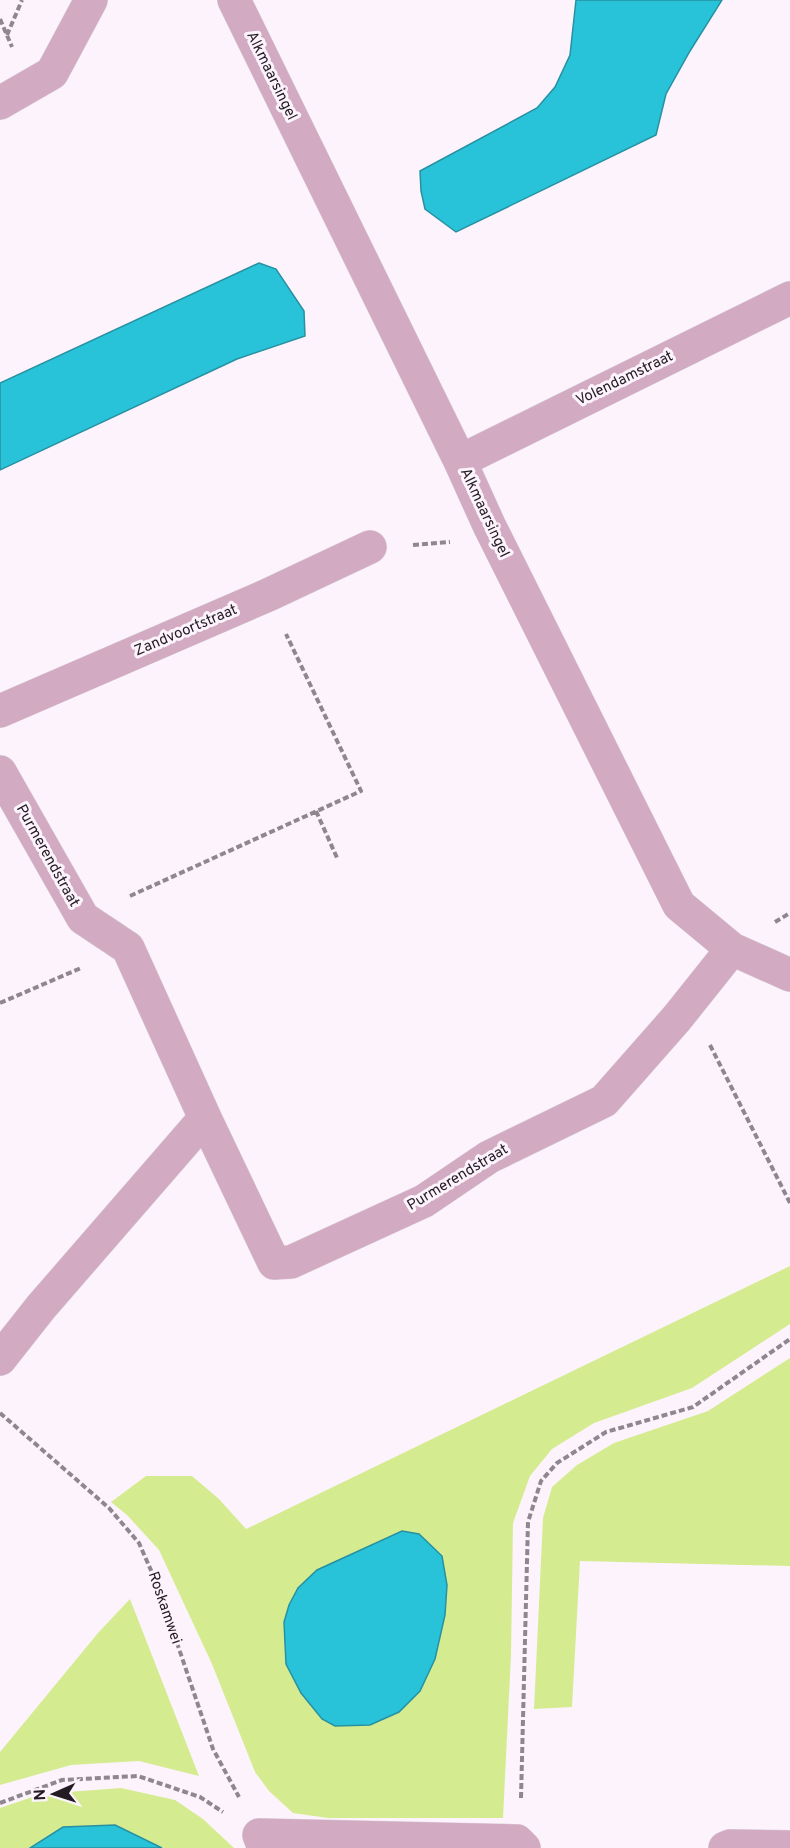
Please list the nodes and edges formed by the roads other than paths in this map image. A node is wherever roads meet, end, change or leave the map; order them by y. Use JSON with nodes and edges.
{"nodes":[{"id":1,"x":91,"y":0,"type":"edge"},
{"id":2,"x":234,"y":0,"type":"edge"},
{"id":3,"x":0,"y":103,"type":"edge"},
{"id":4,"x":790,"y":298,"type":"edge"},
{"id":5,"x":460,"y":461,"type":"junction"},
{"id":6,"x":370,"y":547,"type":"road end"},
{"id":7,"x":0,"y":711,"type":"edge"},
{"id":8,"x":0,"y":772,"type":"edge"},
{"id":9,"x":732,"y":949,"type":"junction"},
{"id":10,"x":790,"y":975,"type":"edge"},
{"id":11,"x":205,"y":1118,"type":"junction"},
{"id":12,"x":0,"y":1359,"type":"edge"},
{"id":13,"x":261,"y":1841,"type":"edge"},
{"id":14,"x":521,"y":1844,"type":"edge"},
{"id":15,"x":790,"y":1847,"type":"edge"},
{"id":16,"x":725,"y":1848,"type":"edge"}],
"edges":[{"from":1,"to":3,"type":"street"},
{"from":2,"to":5,"type":"street","name":"Alkmaarsingel"},
{"from":4,"to":5,"type":"street","name":"Volendamstraat"},
{"from":5,"to":9,"type":"street","name":"Alkmaarsingel"},
{"from":6,"to":7,"type":"street","name":"Zandvoortstraat"},
{"from":8,"to":11,"type":"street","name":"Purmerendstraat"},
{"from":9,"to":10,"type":"street","name":"Alkmaarsingel"},
{"from":9,"to":11,"type":"street","name":"Purmerendstraat"},
{"from":11,"to":12,"type":"street"},
{"from":13,"to":14,"type":"street"},
{"from":15,"to":16,"type":"street"}]}
